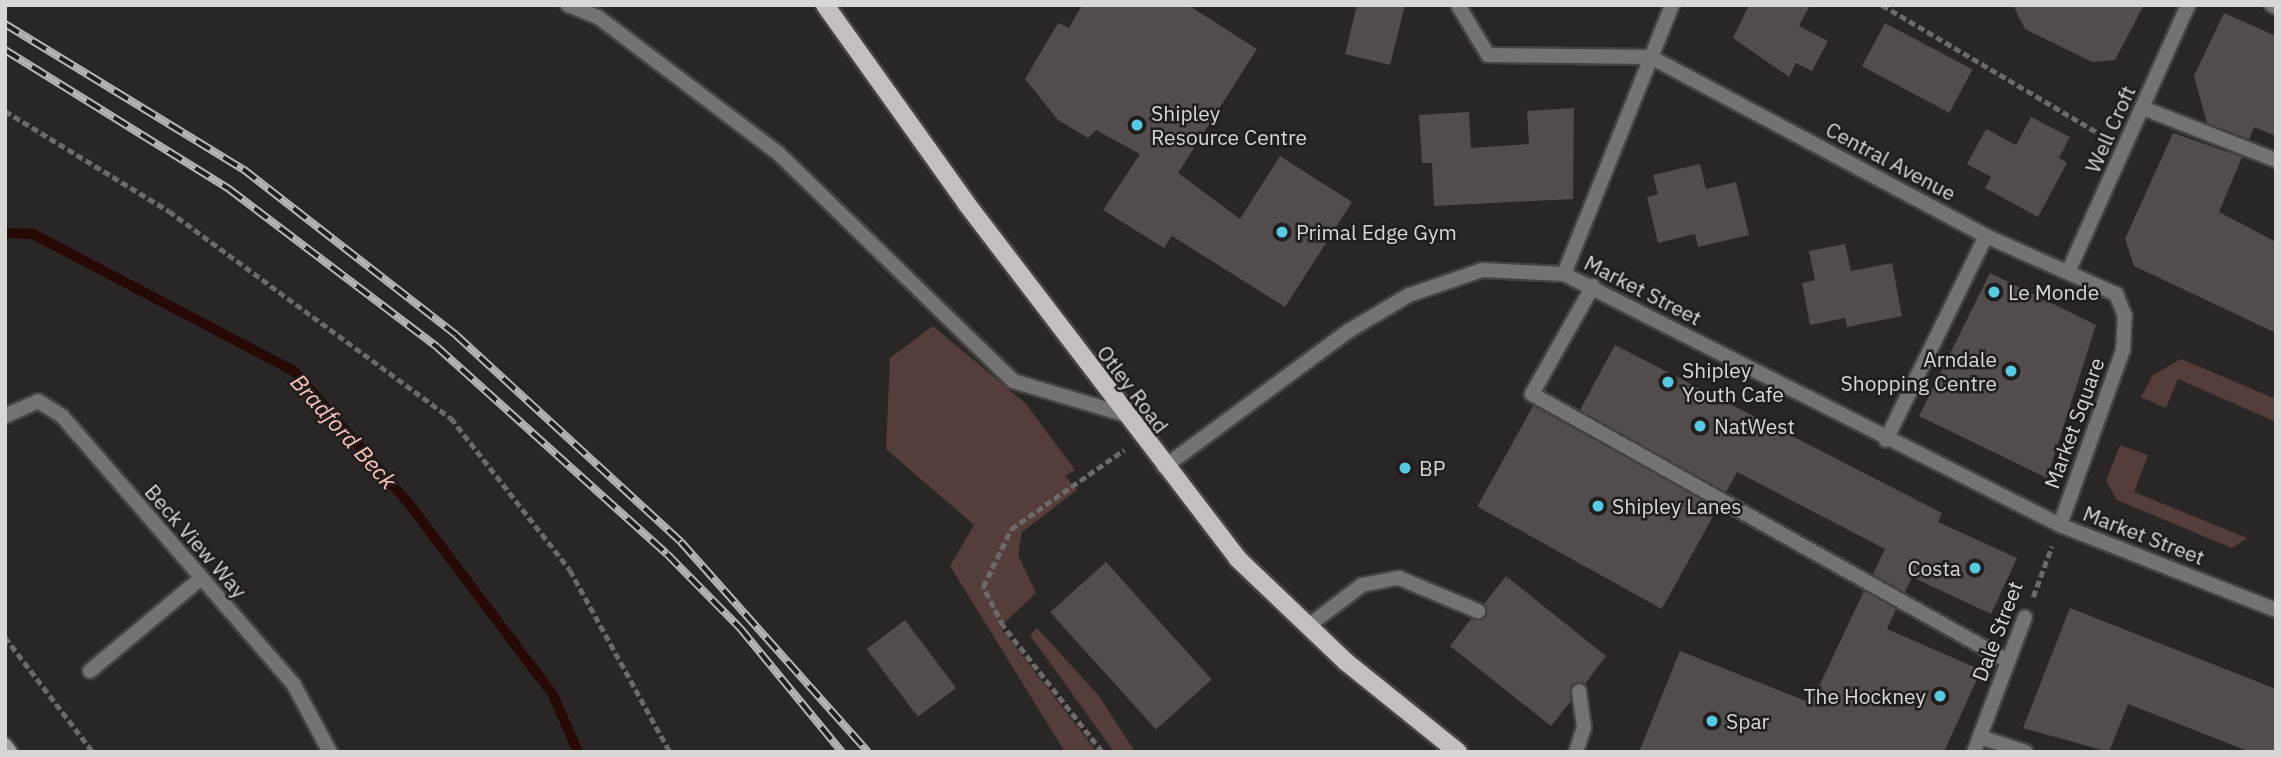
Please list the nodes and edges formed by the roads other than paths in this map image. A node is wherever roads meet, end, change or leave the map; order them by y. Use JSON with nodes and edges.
{"nodes":[{"id":1,"x":568,"y":5,"type":"edge"},
{"id":2,"x":825,"y":5,"type":"edge"},
{"id":3,"x":1458,"y":5,"type":"edge"},
{"id":4,"x":1672,"y":5,"type":"edge"},
{"id":5,"x":2188,"y":5,"type":"edge"},
{"id":6,"x":1651,"y":57,"type":"junction"},
{"id":7,"x":2143,"y":108,"type":"junction"},
{"id":8,"x":2276,"y":160,"type":"edge"},
{"id":9,"x":1986,"y":236,"type":"junction"},
{"id":10,"x":2068,"y":270,"type":"junction"},
{"id":11,"x":1564,"y":274,"type":"junction"},
{"id":12,"x":1593,"y":286,"type":"junction"},
{"id":13,"x":2116,"y":294,"type":"joint"},
{"id":14,"x":1123,"y":414,"type":"junction"},
{"id":15,"x":5,"y":416,"type":"edge"},
{"id":16,"x":1886,"y":440,"type":"junction"},
{"id":17,"x":1164,"y":467,"type":"junction"},
{"id":18,"x":2060,"y":525,"type":"junction"},
{"id":19,"x":200,"y":579,"type":"junction"},
{"id":20,"x":2276,"y":610,"type":"edge"},
{"id":21,"x":1478,"y":611,"type":"dead end"},
{"id":22,"x":2025,"y":617,"type":"road end"},
{"id":23,"x":1308,"y":626,"type":"junction"},
{"id":24,"x":2008,"y":661,"type":"junction"},
{"id":25,"x":90,"y":671,"type":"dead end"},
{"id":26,"x":1579,"y":691,"type":"dead end"},
{"id":27,"x":1980,"y":737,"type":"junction"},
{"id":28,"x":5,"y":745,"type":"edge"},
{"id":29,"x":10,"y":752,"type":"edge"},
{"id":30,"x":330,"y":752,"type":"edge"},
{"id":31,"x":1458,"y":752,"type":"edge"},
{"id":32,"x":1576,"y":752,"type":"edge"},
{"id":33,"x":1974,"y":752,"type":"edge"},
{"id":34,"x":2026,"y":752,"type":"edge"}],
"edges":[{"from":1,"to":14,"type":"street"},
{"from":2,"to":14,"type":"main road","name":"Otley Road"},
{"from":3,"to":6,"type":"street","name":"Central Avenue"},
{"from":4,"to":6,"type":"street"},
{"from":5,"to":7,"type":"street","name":"Well Croft"},
{"from":6,"to":9,"type":"street","name":"Central Avenue"},
{"from":6,"to":11,"type":"street"},
{"from":7,"to":8,"type":"street"},
{"from":7,"to":10,"type":"street","name":"Well Croft"},
{"from":9,"to":10,"type":"street","name":"Central Avenue"},
{"from":9,"to":16,"type":"street"},
{"from":10,"to":13,"type":"street","name":"Central Avenue"},
{"from":11,"to":12,"type":"street","name":"Market Street"},
{"from":11,"to":17,"type":"street","name":"Market Street"},
{"from":12,"to":16,"type":"street","name":"Market Street"},
{"from":12,"to":24,"type":"street"},
{"from":13,"to":18,"type":"street","name":"Market Square"},
{"from":14,"to":17,"type":"main road","name":"Otley Road"},
{"from":15,"to":19,"type":"street","name":"Beck View Way"},
{"from":16,"to":18,"type":"street","name":"Market Street"},
{"from":17,"to":23,"type":"main road","name":"Otley Road"},
{"from":18,"to":20,"type":"street","name":"Market Street"},
{"from":19,"to":25,"type":"street"},
{"from":19,"to":30,"type":"street","name":"Beck View Way"},
{"from":21,"to":23,"type":"street"},
{"from":22,"to":24,"type":"street","name":"Dale Street"},
{"from":23,"to":31,"type":"main road","name":"Otley Road"},
{"from":24,"to":27,"type":"street","name":"Dale Street"},
{"from":26,"to":32,"type":"street"},
{"from":27,"to":33,"type":"street","name":"Dale Street"},
{"from":27,"to":34,"type":"street"},
{"from":28,"to":29,"type":"main road"}]}
